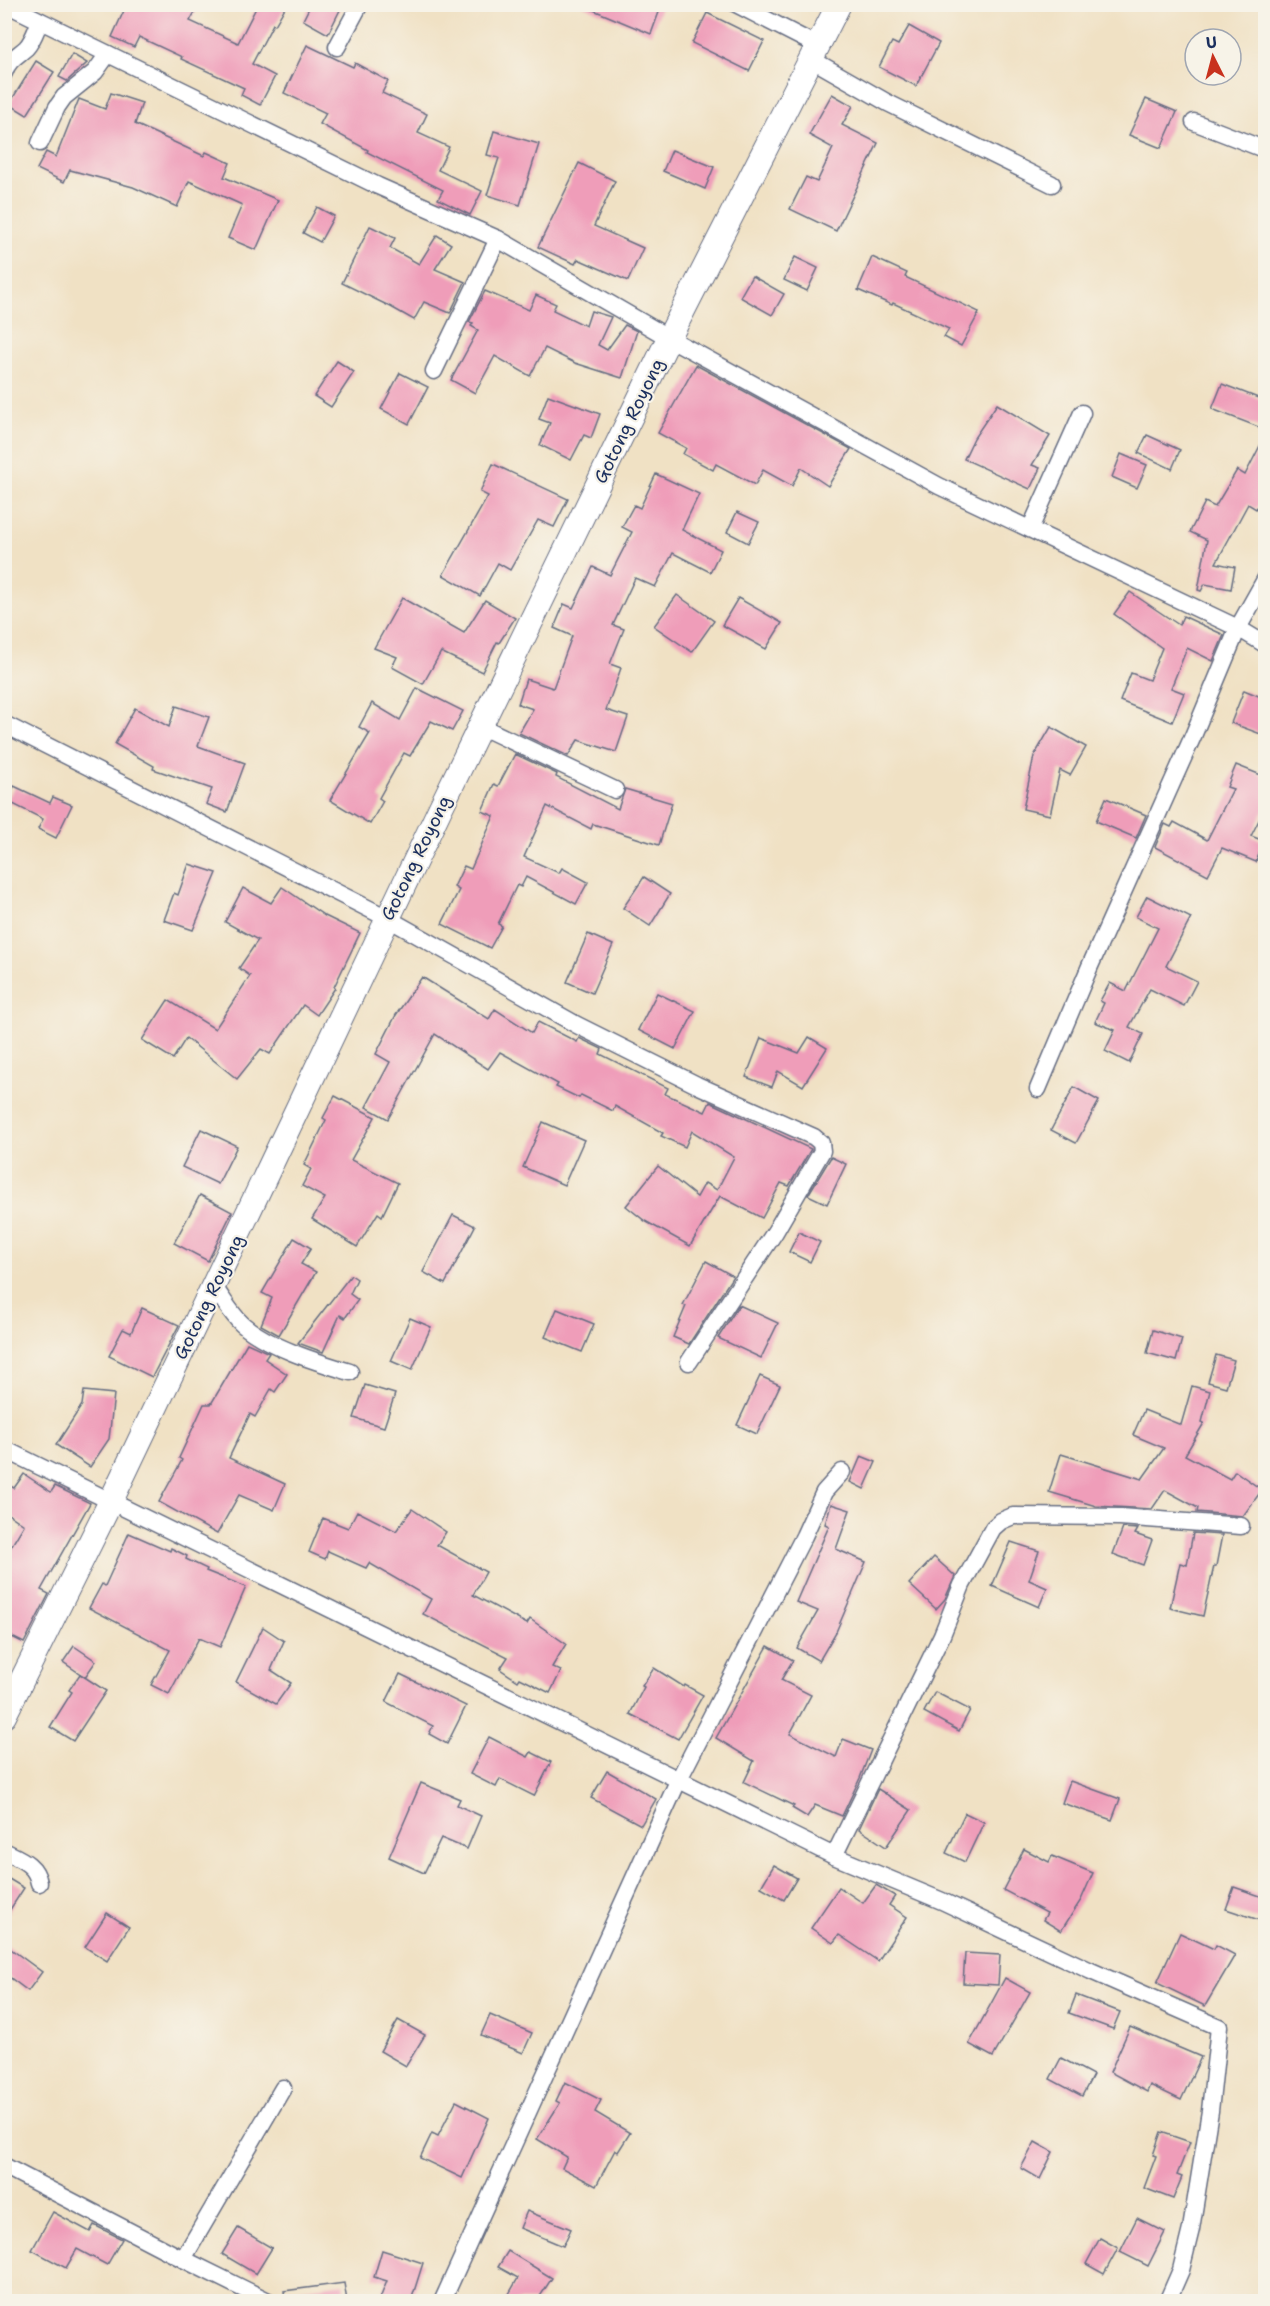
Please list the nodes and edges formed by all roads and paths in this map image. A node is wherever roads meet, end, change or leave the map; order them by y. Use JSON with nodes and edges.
{"nodes":[{"id":1,"x":6,"y":4,"type":"edge"},
{"id":2,"x":360,"y":4,"type":"edge"},
{"id":3,"x":736,"y":4,"type":"edge"},
{"id":4,"x":839,"y":4,"type":"edge"},
{"id":5,"x":40,"y":21,"type":"junction"},
{"id":6,"x":337,"y":47,"type":"dead end"},
{"id":7,"x":815,"y":52,"type":"junction"},
{"id":8,"x":108,"y":54,"type":"junction"},
{"id":9,"x":4,"y":73,"type":"edge"},
{"id":10,"x":1194,"y":122,"type":"dead end"},
{"id":11,"x":40,"y":143,"type":"dead end"},
{"id":12,"x":1266,"y":150,"type":"edge"},
{"id":13,"x":1052,"y":184,"type":"dead end"},
{"id":14,"x":498,"y":239,"type":"junction"},
{"id":15,"x":669,"y":338,"type":"junction"},
{"id":16,"x":434,"y":371,"type":"dead end"},
{"id":17,"x":1082,"y":413,"type":"dead end"},
{"id":18,"x":1030,"y":530,"type":"junction"},
{"id":19,"x":1266,"y":578,"type":"edge"},
{"id":20,"x":1238,"y":628,"type":"junction"},
{"id":21,"x":1266,"y":645,"type":"edge"},
{"id":22,"x":4,"y":724,"type":"edge"},
{"id":23,"x":480,"y":726,"type":"junction"},
{"id":24,"x":615,"y":790,"type":"dead end"},
{"id":25,"x":387,"y":918,"type":"junction"},
{"id":26,"x":1038,"y":1089,"type":"dead end"},
{"id":27,"x":214,"y":1287,"type":"junction"},
{"id":28,"x":689,"y":1362,"type":"dead end"},
{"id":29,"x":350,"y":1372,"type":"dead end"},
{"id":30,"x":4,"y":1449,"type":"edge"},
{"id":31,"x":843,"y":1472,"type":"dead end"},
{"id":32,"x":111,"y":1502,"type":"junction"},
{"id":33,"x":1241,"y":1526,"type":"dead end"},
{"id":34,"x":4,"y":1716,"type":"edge"},
{"id":35,"x":678,"y":1781,"type":"junction"},
{"id":36,"x":4,"y":1851,"type":"edge"},
{"id":37,"x":834,"y":1856,"type":"junction"},
{"id":38,"x":39,"y":1883,"type":"dead end"},
{"id":39,"x":283,"y":2088,"type":"dead end"},
{"id":40,"x":4,"y":2166,"type":"edge"},
{"id":41,"x":183,"y":2259,"type":"junction"},
{"id":42,"x":270,"y":2301,"type":"edge"},
{"id":43,"x":442,"y":2301,"type":"edge"},
{"id":44,"x":1167,"y":2301,"type":"edge"}],
"edges":[{"from":1,"to":5,"type":"street"},
{"from":2,"to":6,"type":"street"},
{"from":3,"to":7,"type":"street"},
{"from":4,"to":7,"type":"street","name":"Gotong Royong"},
{"from":5,"to":8,"type":"street"},
{"from":5,"to":9,"type":"street"},
{"from":7,"to":13,"type":"street"},
{"from":7,"to":15,"type":"street","name":"Gotong Royong"},
{"from":8,"to":11,"type":"street"},
{"from":8,"to":14,"type":"street"},
{"from":10,"to":12,"type":"street"},
{"from":14,"to":15,"type":"street"},
{"from":14,"to":16,"type":"street"},
{"from":15,"to":18,"type":"street"},
{"from":15,"to":23,"type":"street","name":"Gotong Royong"},
{"from":17,"to":18,"type":"street"},
{"from":18,"to":20,"type":"street"},
{"from":19,"to":20,"type":"street"},
{"from":20,"to":21,"type":"street"},
{"from":20,"to":26,"type":"street"},
{"from":22,"to":25,"type":"street"},
{"from":23,"to":24,"type":"street"},
{"from":23,"to":25,"type":"street","name":"Gotong Royong"},
{"from":25,"to":27,"type":"street","name":"Gotong Royong"},
{"from":25,"to":28,"type":"street"},
{"from":27,"to":29,"type":"street"},
{"from":27,"to":32,"type":"street","name":"Gotong Royong"},
{"from":30,"to":32,"type":"street"},
{"from":31,"to":35,"type":"street"},
{"from":32,"to":34,"type":"street","name":"Gotong Royong"},
{"from":32,"to":35,"type":"street"},
{"from":33,"to":37,"type":"street"},
{"from":35,"to":37,"type":"street"},
{"from":35,"to":43,"type":"street"},
{"from":36,"to":38,"type":"street"},
{"from":37,"to":44,"type":"street"},
{"from":39,"to":41,"type":"street"},
{"from":40,"to":41,"type":"street"},
{"from":41,"to":42,"type":"street"}]}
